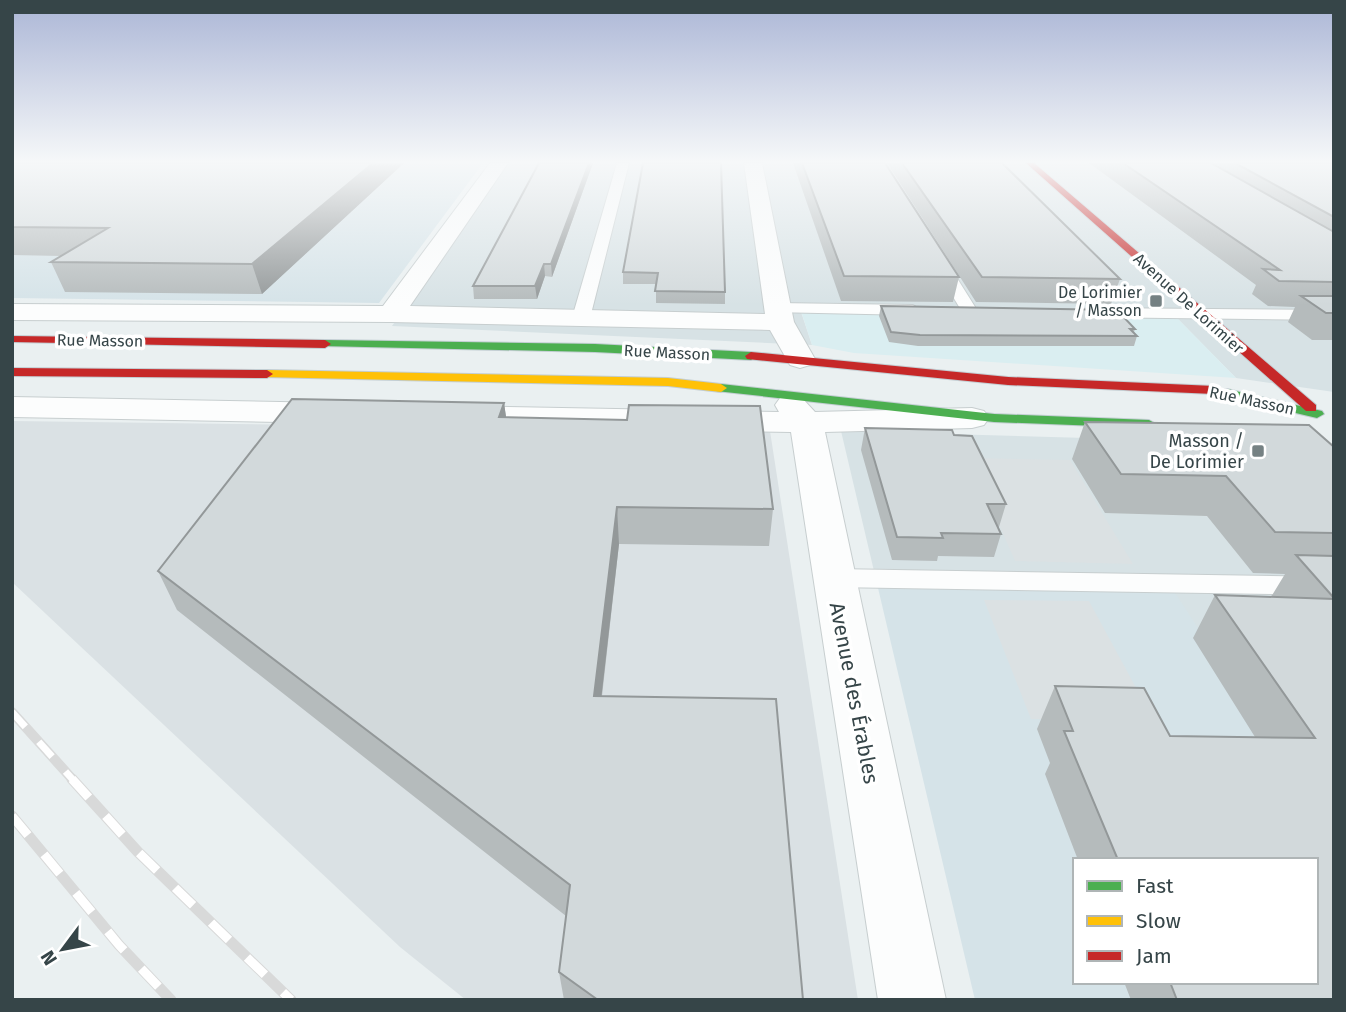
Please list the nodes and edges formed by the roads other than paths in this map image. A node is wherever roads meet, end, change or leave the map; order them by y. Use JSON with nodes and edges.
{"nodes":[{"id":1,"x":465,"y":210,"type":"edge"},
{"id":2,"x":610,"y":210,"type":"edge"},
{"id":3,"x":761,"y":210,"type":"edge"},
{"id":4,"x":1084,"y":210,"type":"edge"},
{"id":5,"x":934,"y":254,"type":"edge"},
{"id":6,"x":929,"y":310,"type":"edge"},
{"id":7,"x":968,"y":310,"type":"edge"},
{"id":8,"x":12,"y":312,"type":"edge"},
{"id":9,"x":1073,"y":312,"type":"edge"},
{"id":10,"x":391,"y":314,"type":"junction"},
{"id":11,"x":778,"y":315,"type":"junction"},
{"id":12,"x":1203,"y":315,"type":"junction"},
{"id":13,"x":1334,"y":315,"type":"edge"},
{"id":14,"x":581,"y":318,"type":"junction"},
{"id":15,"x":12,"y":339,"type":"edge"},
{"id":16,"x":800,"y":359,"type":"junction"},
{"id":17,"x":12,"y":372,"type":"edge"},
{"id":18,"x":12,"y":407,"type":"edge"},
{"id":19,"x":794,"y":408,"type":"junction"},
{"id":20,"x":361,"y":414,"type":"edge"},
{"id":21,"x":431,"y":415,"type":"edge"},
{"id":22,"x":994,"y":418,"type":"joint"},
{"id":23,"x":1328,"y":420,"type":"edge"},
{"id":24,"x":1271,"y":422,"type":"edge"},
{"id":25,"x":1161,"y":424,"type":"edge"},
{"id":26,"x":833,"y":578,"type":"junction"},
{"id":27,"x":1334,"y":586,"type":"edge"},
{"id":28,"x":912,"y":1000,"type":"edge"}],
"edges":[{"from":1,"to":10,"type":"street"},
{"from":2,"to":14,"type":"lane"},
{"from":3,"to":11,"type":"street"},
{"from":4,"to":12,"type":"street","name":"Avenue De Lorimier"},
{"from":5,"to":7,"type":"lane"},
{"from":6,"to":11,"type":"lane"},
{"from":8,"to":10,"type":"street","name":"Rue Masson"},
{"from":9,"to":12,"type":"lane"},
{"from":10,"to":14,"type":"street","name":"Rue Masson"},
{"from":11,"to":14,"type":"street","name":"Rue Masson"},
{"from":11,"to":16,"type":"street"},
{"from":12,"to":13,"type":"lane"},
{"from":12,"to":23,"type":"street","name":"Avenue De Lorimier"},
{"from":15,"to":16,"type":"street","name":"Rue Masson"},
{"from":16,"to":23,"type":"street","name":"Rue Masson"},
{"from":17,"to":19,"type":"street","name":"Rue Masson"},
{"from":18,"to":20,"type":"street"},
{"from":19,"to":21,"type":"street","name":"Rue Masson"},
{"from":19,"to":22,"type":"street","name":"Rue Masson"},
{"from":19,"to":26,"type":"street","name":"Avenue des Érables"},
{"from":22,"to":25,"type":"street","name":"Rue Masson"},
{"from":23,"to":24,"type":"street","name":"Rue Masson"},
{"from":26,"to":27,"type":"lane"},
{"from":26,"to":28,"type":"street","name":"Avenue des Érables"}]}
